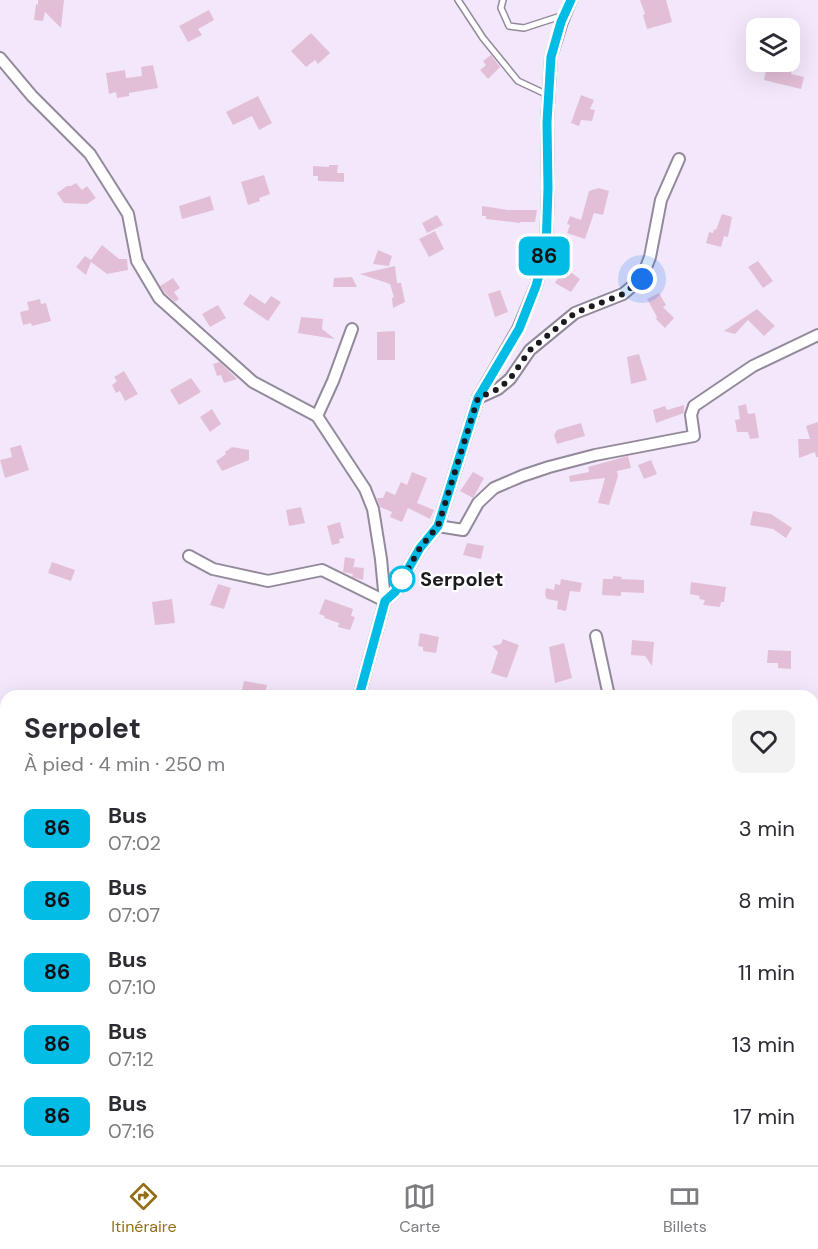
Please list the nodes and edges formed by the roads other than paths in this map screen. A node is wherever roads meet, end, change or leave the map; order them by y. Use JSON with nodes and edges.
{"nodes":[{"id":1,"x":458,"y":0,"type":"edge"},
{"id":2,"x":503,"y":0,"type":"edge"},
{"id":3,"x":571,"y":0,"type":"edge"},
{"id":4,"x":565,"y":15,"type":"junction"},
{"id":5,"x":0,"y":58,"type":"edge"},
{"id":6,"x":548,"y":95,"type":"junction"},
{"id":7,"x":679,"y":159,"type":"dead end"},
{"id":8,"x":352,"y":329,"type":"dead end"},
{"id":9,"x":818,"y":335,"type":"edge"},
{"id":10,"x":478,"y":398,"type":"junction"},
{"id":11,"x":317,"y":416,"type":"junction"},
{"id":12,"x":438,"y":526,"type":"junction"},
{"id":13,"x":189,"y":556,"type":"dead end"},
{"id":14,"x":385,"y":601,"type":"junction"},
{"id":15,"x":596,"y":636,"type":"dead end"},
{"id":16,"x":361,"y":690,"type":"edge"},
{"id":17,"x":608,"y":690,"type":"edge"}],
"edges":[{"from":1,"to":6,"type":"lane"},
{"from":2,"to":4,"type":"lane"},
{"from":3,"to":4,"type":"street"},
{"from":4,"to":6,"type":"street"},
{"from":5,"to":11,"type":"street"},
{"from":6,"to":10,"type":"street"},
{"from":7,"to":10,"type":"street"},
{"from":8,"to":11,"type":"street"},
{"from":9,"to":12,"type":"street"},
{"from":10,"to":12,"type":"street"},
{"from":11,"to":14,"type":"street"},
{"from":12,"to":14,"type":"street"},
{"from":13,"to":14,"type":"street"},
{"from":14,"to":16,"type":"street"},
{"from":15,"to":17,"type":"street"}]}
